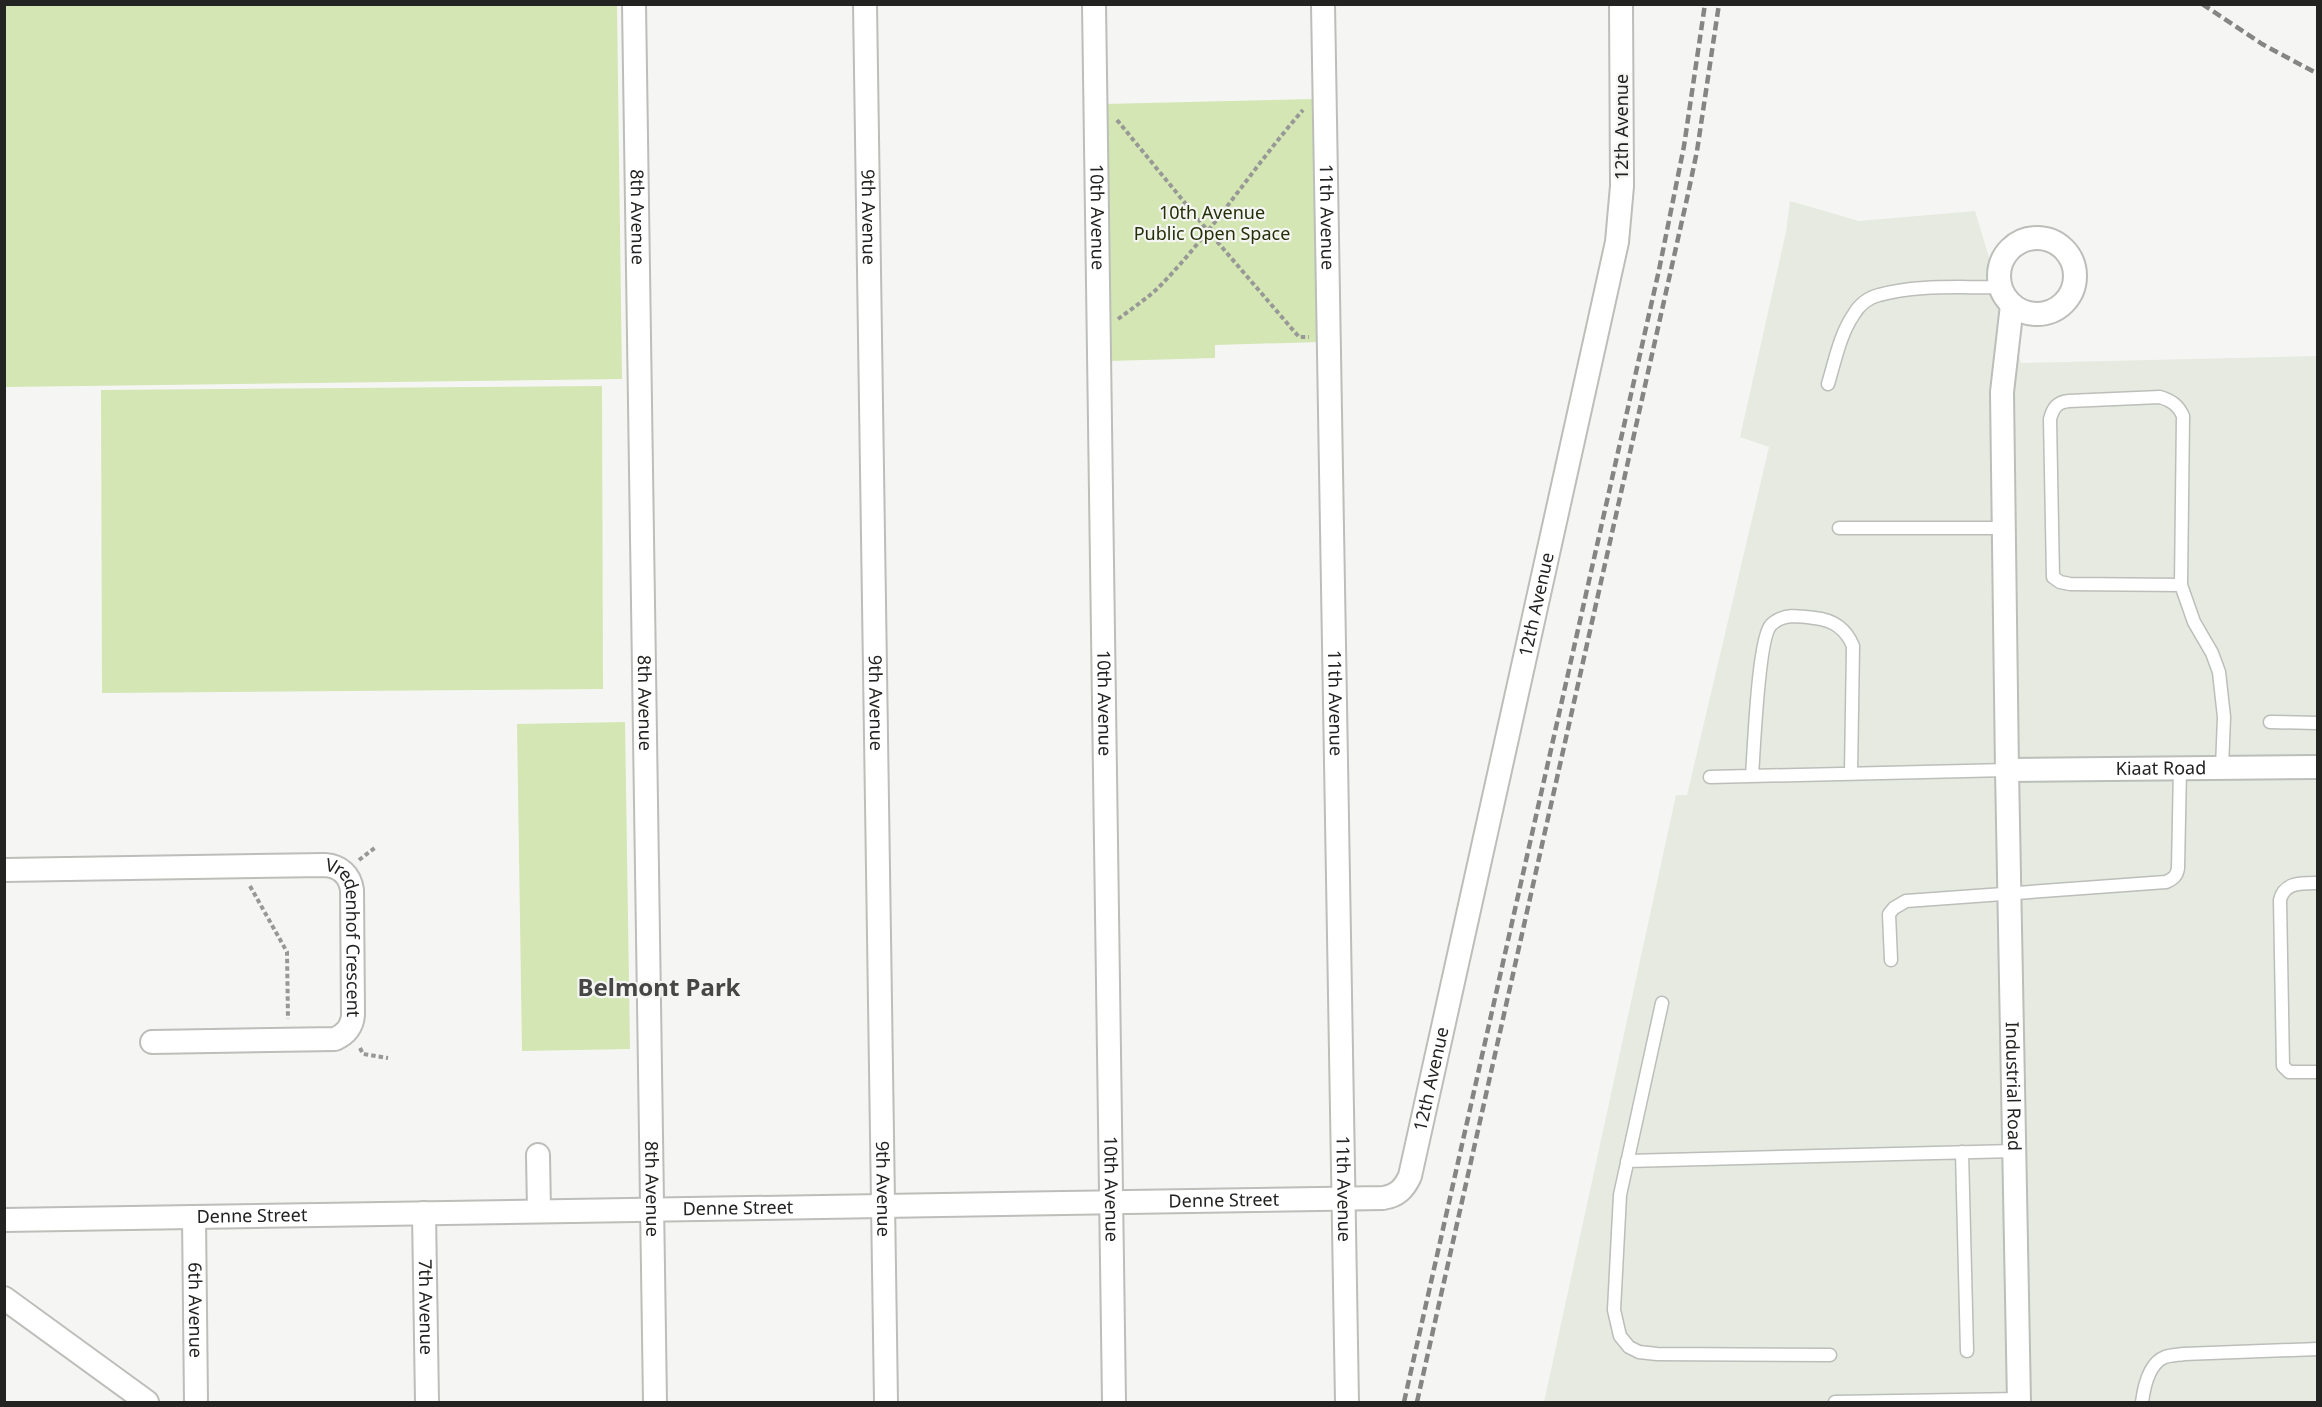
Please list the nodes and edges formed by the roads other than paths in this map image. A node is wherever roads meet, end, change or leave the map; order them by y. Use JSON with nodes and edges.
{"nodes":[{"id":1,"x":634,"y":4,"type":"edge"},
{"id":2,"x":865,"y":4,"type":"edge"},
{"id":3,"x":1094,"y":4,"type":"edge"},
{"id":4,"x":1323,"y":4,"type":"edge"},
{"id":5,"x":1621,"y":4,"type":"edge"},
{"id":6,"x":2006,"y":296,"type":"joint"},
{"id":7,"x":1828,"y":384,"type":"dead end"},
{"id":8,"x":1839,"y":528,"type":"dead end"},
{"id":9,"x":2004,"y":528,"type":"junction"},
{"id":10,"x":2181,"y":585,"type":"junction"},
{"id":11,"x":2270,"y":722,"type":"dead end"},
{"id":12,"x":2318,"y":723,"type":"edge"},
{"id":13,"x":2318,"y":767,"type":"edge"},
{"id":14,"x":2180,"y":768,"type":"junction"},
{"id":15,"x":2222,"y":768,"type":"junction"},
{"id":16,"x":2007,"y":770,"type":"junction"},
{"id":17,"x":1851,"y":773,"type":"junction"},
{"id":18,"x":1752,"y":776,"type":"junction"},
{"id":19,"x":1710,"y":777,"type":"dead end"},
{"id":20,"x":4,"y":870,"type":"edge"},
{"id":21,"x":2318,"y":883,"type":"edge"},
{"id":22,"x":2009,"y":895,"type":"junction"},
{"id":23,"x":1891,"y":960,"type":"dead end"},
{"id":24,"x":1662,"y":1003,"type":"dead end"},
{"id":25,"x":152,"y":1042,"type":"dead end"},
{"id":26,"x":2318,"y":1072,"type":"edge"},
{"id":27,"x":2014,"y":1151,"type":"junction"},
{"id":28,"x":1962,"y":1152,"type":"junction"},
{"id":29,"x":538,"y":1155,"type":"dead end"},
{"id":30,"x":1627,"y":1161,"type":"junction"},
{"id":31,"x":1396,"y":1194,"type":"joint"},
{"id":32,"x":1343,"y":1198,"type":"junction"},
{"id":33,"x":1111,"y":1202,"type":"junction"},
{"id":34,"x":883,"y":1206,"type":"junction"},
{"id":35,"x":652,"y":1209,"type":"junction"},
{"id":36,"x":539,"y":1211,"type":"junction"},
{"id":37,"x":424,"y":1213,"type":"junction"},
{"id":38,"x":194,"y":1217,"type":"junction"},
{"id":39,"x":4,"y":1220,"type":"edge"},
{"id":40,"x":4,"y":1298,"type":"edge"},
{"id":41,"x":2318,"y":1349,"type":"edge"},
{"id":42,"x":1966,"y":1351,"type":"dead end"},
{"id":43,"x":1830,"y":1355,"type":"dead end"},
{"id":44,"x":2019,"y":1401,"type":"edge"},
{"id":45,"x":147,"y":1402,"type":"edge"},
{"id":46,"x":196,"y":1402,"type":"edge"},
{"id":47,"x":427,"y":1402,"type":"edge"},
{"id":48,"x":655,"y":1402,"type":"edge"},
{"id":49,"x":886,"y":1402,"type":"edge"},
{"id":50,"x":1114,"y":1402,"type":"edge"},
{"id":51,"x":1347,"y":1402,"type":"edge"},
{"id":52,"x":1835,"y":1402,"type":"edge"},
{"id":53,"x":2142,"y":1402,"type":"edge"}],
"edges":[{"from":1,"to":35,"type":"street","name":"8th Avenue"},
{"from":2,"to":34,"type":"street","name":"9th Avenue"},
{"from":3,"to":33,"type":"street","name":"10th Avenue"},
{"from":4,"to":32,"type":"street","name":"11th Avenue"},
{"from":5,"to":31,"type":"street","name":"12th Avenue"},
{"from":6,"to":7,"type":"lane"},
{"from":6,"to":9,"type":"street","name":"Industrial Road"},
{"from":8,"to":9,"type":"lane"},
{"from":9,"to":16,"type":"street","name":"Industrial Road"},
{"from":10,"to":10,"type":"lane"},
{"from":10,"to":15,"type":"lane"},
{"from":11,"to":12,"type":"lane"},
{"from":13,"to":15,"type":"street","name":"Kiaat Road"},
{"from":14,"to":15,"type":"street","name":"Kiaat Road"},
{"from":14,"to":16,"type":"street","name":"Kiaat Road"},
{"from":14,"to":22,"type":"lane"},
{"from":16,"to":17,"type":"lane"},
{"from":16,"to":22,"type":"street","name":"Industrial Road"},
{"from":17,"to":18,"type":"lane"},
{"from":17,"to":18,"type":"lane"},
{"from":18,"to":19,"type":"lane"},
{"from":20,"to":25,"type":"street","name":"Vredenhof Crescent"},
{"from":21,"to":26,"type":"lane"},
{"from":22,"to":23,"type":"lane"},
{"from":22,"to":27,"type":"street","name":"Industrial Road"},
{"from":24,"to":30,"type":"lane"},
{"from":27,"to":28,"type":"lane"},
{"from":27,"to":44,"type":"street","name":"Industrial Road"},
{"from":28,"to":30,"type":"lane"},
{"from":28,"to":42,"type":"lane"},
{"from":29,"to":36,"type":"street"},
{"from":30,"to":43,"type":"lane"},
{"from":31,"to":32,"type":"street","name":"Denne Street"},
{"from":32,"to":33,"type":"street","name":"Denne Street"},
{"from":32,"to":51,"type":"street","name":"11th Avenue"},
{"from":33,"to":34,"type":"street","name":"Denne Street"},
{"from":33,"to":50,"type":"street","name":"10th Avenue"},
{"from":34,"to":35,"type":"street","name":"Denne Street"},
{"from":34,"to":49,"type":"street","name":"9th Avenue"},
{"from":35,"to":36,"type":"street","name":"Denne Street"},
{"from":35,"to":48,"type":"street","name":"8th Avenue"},
{"from":36,"to":37,"type":"street","name":"Denne Street"},
{"from":37,"to":38,"type":"street","name":"Denne Street"},
{"from":37,"to":47,"type":"street","name":"7th Avenue"},
{"from":38,"to":39,"type":"street","name":"Denne Street"},
{"from":38,"to":46,"type":"street","name":"6th Avenue"},
{"from":40,"to":45,"type":"street"},
{"from":41,"to":53,"type":"lane"},
{"from":44,"to":52,"type":"lane"}]}
